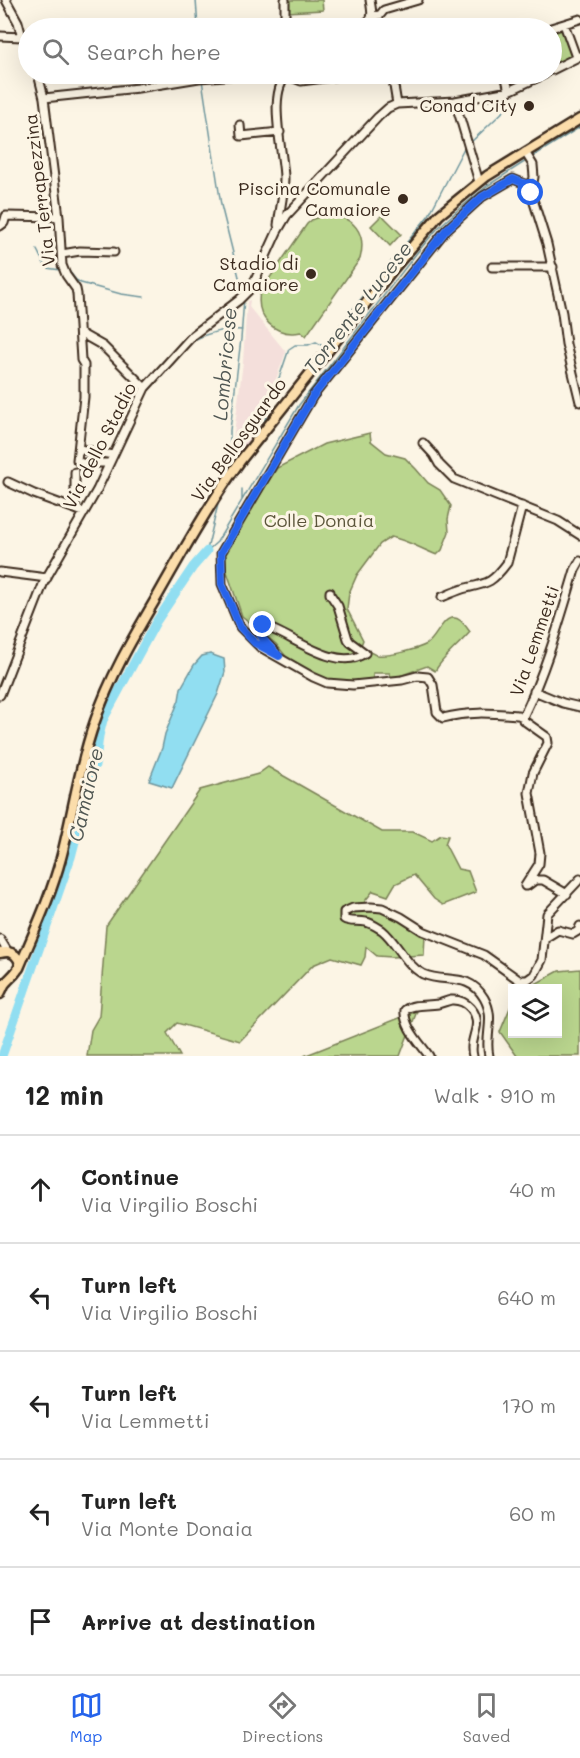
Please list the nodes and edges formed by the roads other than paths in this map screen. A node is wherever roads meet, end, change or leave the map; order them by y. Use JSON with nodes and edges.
{"nodes":[{"id":1,"x":6,"y":0,"type":"edge"},
{"id":2,"x":285,"y":0,"type":"edge"},
{"id":3,"x":370,"y":0,"type":"edge"},
{"id":4,"x":418,"y":0,"type":"edge"},
{"id":5,"x":394,"y":4,"type":"edge"},
{"id":6,"x":285,"y":18,"type":"edge"},
{"id":7,"x":374,"y":18,"type":"joint"},
{"id":8,"x":580,"y":19,"type":"edge"},
{"id":9,"x":18,"y":22,"type":"edge"},
{"id":10,"x":564,"y":24,"type":"joint"},
{"id":11,"x":0,"y":36,"type":"edge"},
{"id":12,"x":18,"y":40,"type":"edge"},
{"id":13,"x":578,"y":57,"type":"edge"},
{"id":14,"x":562,"y":65,"type":"edge"},
{"id":15,"x":40,"y":84,"type":"edge"},
{"id":16,"x":162,"y":84,"type":"edge"},
{"id":17,"x":282,"y":84,"type":"edge"},
{"id":18,"x":398,"y":84,"type":"edge"},
{"id":19,"x":507,"y":84,"type":"edge"},
{"id":20,"x":524,"y":84,"type":"edge"},
{"id":21,"x":509,"y":91,"type":"junction"},
{"id":22,"x":44,"y":98,"type":"junction"},
{"id":23,"x":455,"y":101,"type":"junction"},
{"id":24,"x":401,"y":104,"type":"junction"},
{"id":25,"x":580,"y":119,"type":"edge"},
{"id":26,"x":240,"y":125,"type":"dead end"},
{"id":27,"x":280,"y":132,"type":"junction"},
{"id":28,"x":525,"y":152,"type":"junction"},
{"id":29,"x":478,"y":182,"type":"junction"},
{"id":30,"x":532,"y":183,"type":"junction"},
{"id":31,"x":282,"y":198,"type":"junction"},
{"id":32,"x":295,"y":204,"type":"junction"},
{"id":33,"x":59,"y":217,"type":"junction"},
{"id":34,"x":0,"y":226,"type":"edge"},
{"id":35,"x":277,"y":232,"type":"junction"},
{"id":36,"x":114,"y":252,"type":"dead end"},
{"id":37,"x":62,"y":254,"type":"junction"},
{"id":38,"x":492,"y":267,"type":"dead end"},
{"id":39,"x":553,"y":267,"type":"junction"},
{"id":40,"x":80,"y":333,"type":"junction"},
{"id":41,"x":145,"y":388,"type":"junction"},
{"id":42,"x":579,"y":390,"type":"edge"},
{"id":43,"x":580,"y":402,"type":"edge"},
{"id":44,"x":423,"y":443,"type":"dead end"},
{"id":45,"x":79,"y":449,"type":"junction"},
{"id":46,"x":113,"y":455,"type":"junction"},
{"id":47,"x":109,"y":463,"type":"junction"},
{"id":48,"x":75,"y":472,"type":"dead end"},
{"id":49,"x":8,"y":482,"type":"dead end"},
{"id":50,"x":522,"y":506,"type":"junction"},
{"id":51,"x":75,"y":509,"type":"junction"},
{"id":52,"x":83,"y":512,"type":"junction"},
{"id":53,"x":580,"y":535,"type":"edge"},
{"id":54,"x":580,"y":561,"type":"edge"},
{"id":55,"x":0,"y":572,"type":"edge"},
{"id":56,"x":47,"y":578,"type":"junction"},
{"id":57,"x":330,"y":592,"type":"dead end"},
{"id":58,"x":442,"y":597,"type":"dead end"},
{"id":59,"x":279,"y":656,"type":"junction"},
{"id":60,"x":1,"y":691,"type":"edge"},
{"id":61,"x":534,"y":691,"type":"junction"},
{"id":62,"x":580,"y":707,"type":"edge"},
{"id":63,"x":523,"y":717,"type":"junction"},
{"id":64,"x":580,"y":879,"type":"edge"},
{"id":65,"x":567,"y":894,"type":"junction"},
{"id":66,"x":580,"y":926,"type":"edge"},
{"id":67,"x":545,"y":938,"type":"junction"},
{"id":68,"x":0,"y":939,"type":"edge"},
{"id":69,"x":31,"y":940,"type":"junction"},
{"id":70,"x":7,"y":953,"type":"edge"},
{"id":71,"x":19,"y":968,"type":"junction"},
{"id":72,"x":0,"y":977,"type":"edge"},
{"id":73,"x":10,"y":978,"type":"junction"},
{"id":74,"x":0,"y":994,"type":"edge"},
{"id":75,"x":429,"y":1056,"type":"edge"},
{"id":76,"x":473,"y":1056,"type":"edge"},
{"id":77,"x":489,"y":1056,"type":"edge"}],
"edges":[{"from":1,"to":9,"type":"street"},
{"from":2,"to":6,"type":"street"},
{"from":3,"to":7,"type":"street"},
{"from":4,"to":5,"type":"street"},
{"from":5,"to":7,"type":"street"},
{"from":8,"to":10,"type":"street"},
{"from":10,"to":13,"type":"street"},
{"from":11,"to":12,"type":"street"},
{"from":13,"to":14,"type":"street"},
{"from":15,"to":22,"type":"street","name":"Via Terrapezzina"},
{"from":16,"to":22,"type":"street"},
{"from":17,"to":27,"type":"street"},
{"from":18,"to":24,"type":"street"},
{"from":19,"to":21,"type":"street"},
{"from":20,"to":21,"type":"street"},
{"from":21,"to":23,"type":"street"},
{"from":22,"to":33,"type":"street","name":"Via Terrapezzina"},
{"from":23,"to":24,"type":"street"},
{"from":23,"to":29,"type":"street"},
{"from":24,"to":32,"type":"street","name":"Via dello Stadio"},
{"from":25,"to":28,"type":"main road","name":"Via Bellosguardo"},
{"from":26,"to":27,"type":"street"},
{"from":27,"to":31,"type":"street"},
{"from":28,"to":29,"type":"main road","name":"Via Bellosguardo"},
{"from":28,"to":30,"type":"street"},
{"from":29,"to":69,"type":"main road","name":"Via Bellosguardo"},
{"from":30,"to":39,"type":"street"},
{"from":30,"to":59,"type":"street","name":"Via Lemmetti"},
{"from":31,"to":32,"type":"street"},
{"from":31,"to":35,"type":"street"},
{"from":32,"to":35,"type":"street","name":"Via dello Stadio"},
{"from":33,"to":34,"type":"street"},
{"from":33,"to":37,"type":"street","name":"Via Terrapezzina"},
{"from":35,"to":41,"type":"street","name":"Via dello Stadio"},
{"from":36,"to":37,"type":"street"},
{"from":37,"to":40,"type":"street","name":"Via Terrapezzina"},
{"from":38,"to":39,"type":"street"},
{"from":39,"to":42,"type":"street"},
{"from":40,"to":41,"type":"street"},
{"from":40,"to":45,"type":"street","name":"Via Terrapezzina"},
{"from":41,"to":46,"type":"street","name":"Via dello Stadio"},
{"from":42,"to":43,"type":"street"},
{"from":44,"to":50,"type":"street"},
{"from":45,"to":46,"type":"street"},
{"from":45,"to":47,"type":"street"},
{"from":46,"to":47,"type":"street","name":"Via dello Stadio"},
{"from":47,"to":52,"type":"street","name":"Via dello Stadio"},
{"from":48,"to":51,"type":"street"},
{"from":49,"to":51,"type":"street"},
{"from":50,"to":53,"type":"street"},
{"from":50,"to":58,"type":"street"},
{"from":51,"to":52,"type":"street"},
{"from":52,"to":56,"type":"street","name":"Via dello Stadio"},
{"from":54,"to":61,"type":"street","name":"Via Lemmetti"},
{"from":55,"to":56,"type":"street"},
{"from":56,"to":60,"type":"street","name":"Via dello Stadio"},
{"from":57,"to":59,"type":"street"},
{"from":59,"to":63,"type":"street","name":"Via Lemmetti"},
{"from":61,"to":62,"type":"street"},
{"from":61,"to":63,"type":"street","name":"Via Lemmetti"},
{"from":63,"to":65,"type":"street"},
{"from":64,"to":65,"type":"street"},
{"from":65,"to":67,"type":"street"},
{"from":66,"to":67,"type":"street"},
{"from":67,"to":77,"type":"street"},
{"from":68,"to":70,"type":"street"},
{"from":69,"to":70,"type":"main road"},
{"from":69,"to":71,"type":"main road","name":"Via Bellosguardo"},
{"from":70,"to":71,"type":"main road"},
{"from":71,"to":73,"type":"main road","name":"Via Bellosguardo"},
{"from":72,"to":73,"type":"main road"},
{"from":73,"to":74,"type":"main road","name":"Via Bellosguardo"},
{"from":75,"to":76,"type":"street"}]}
